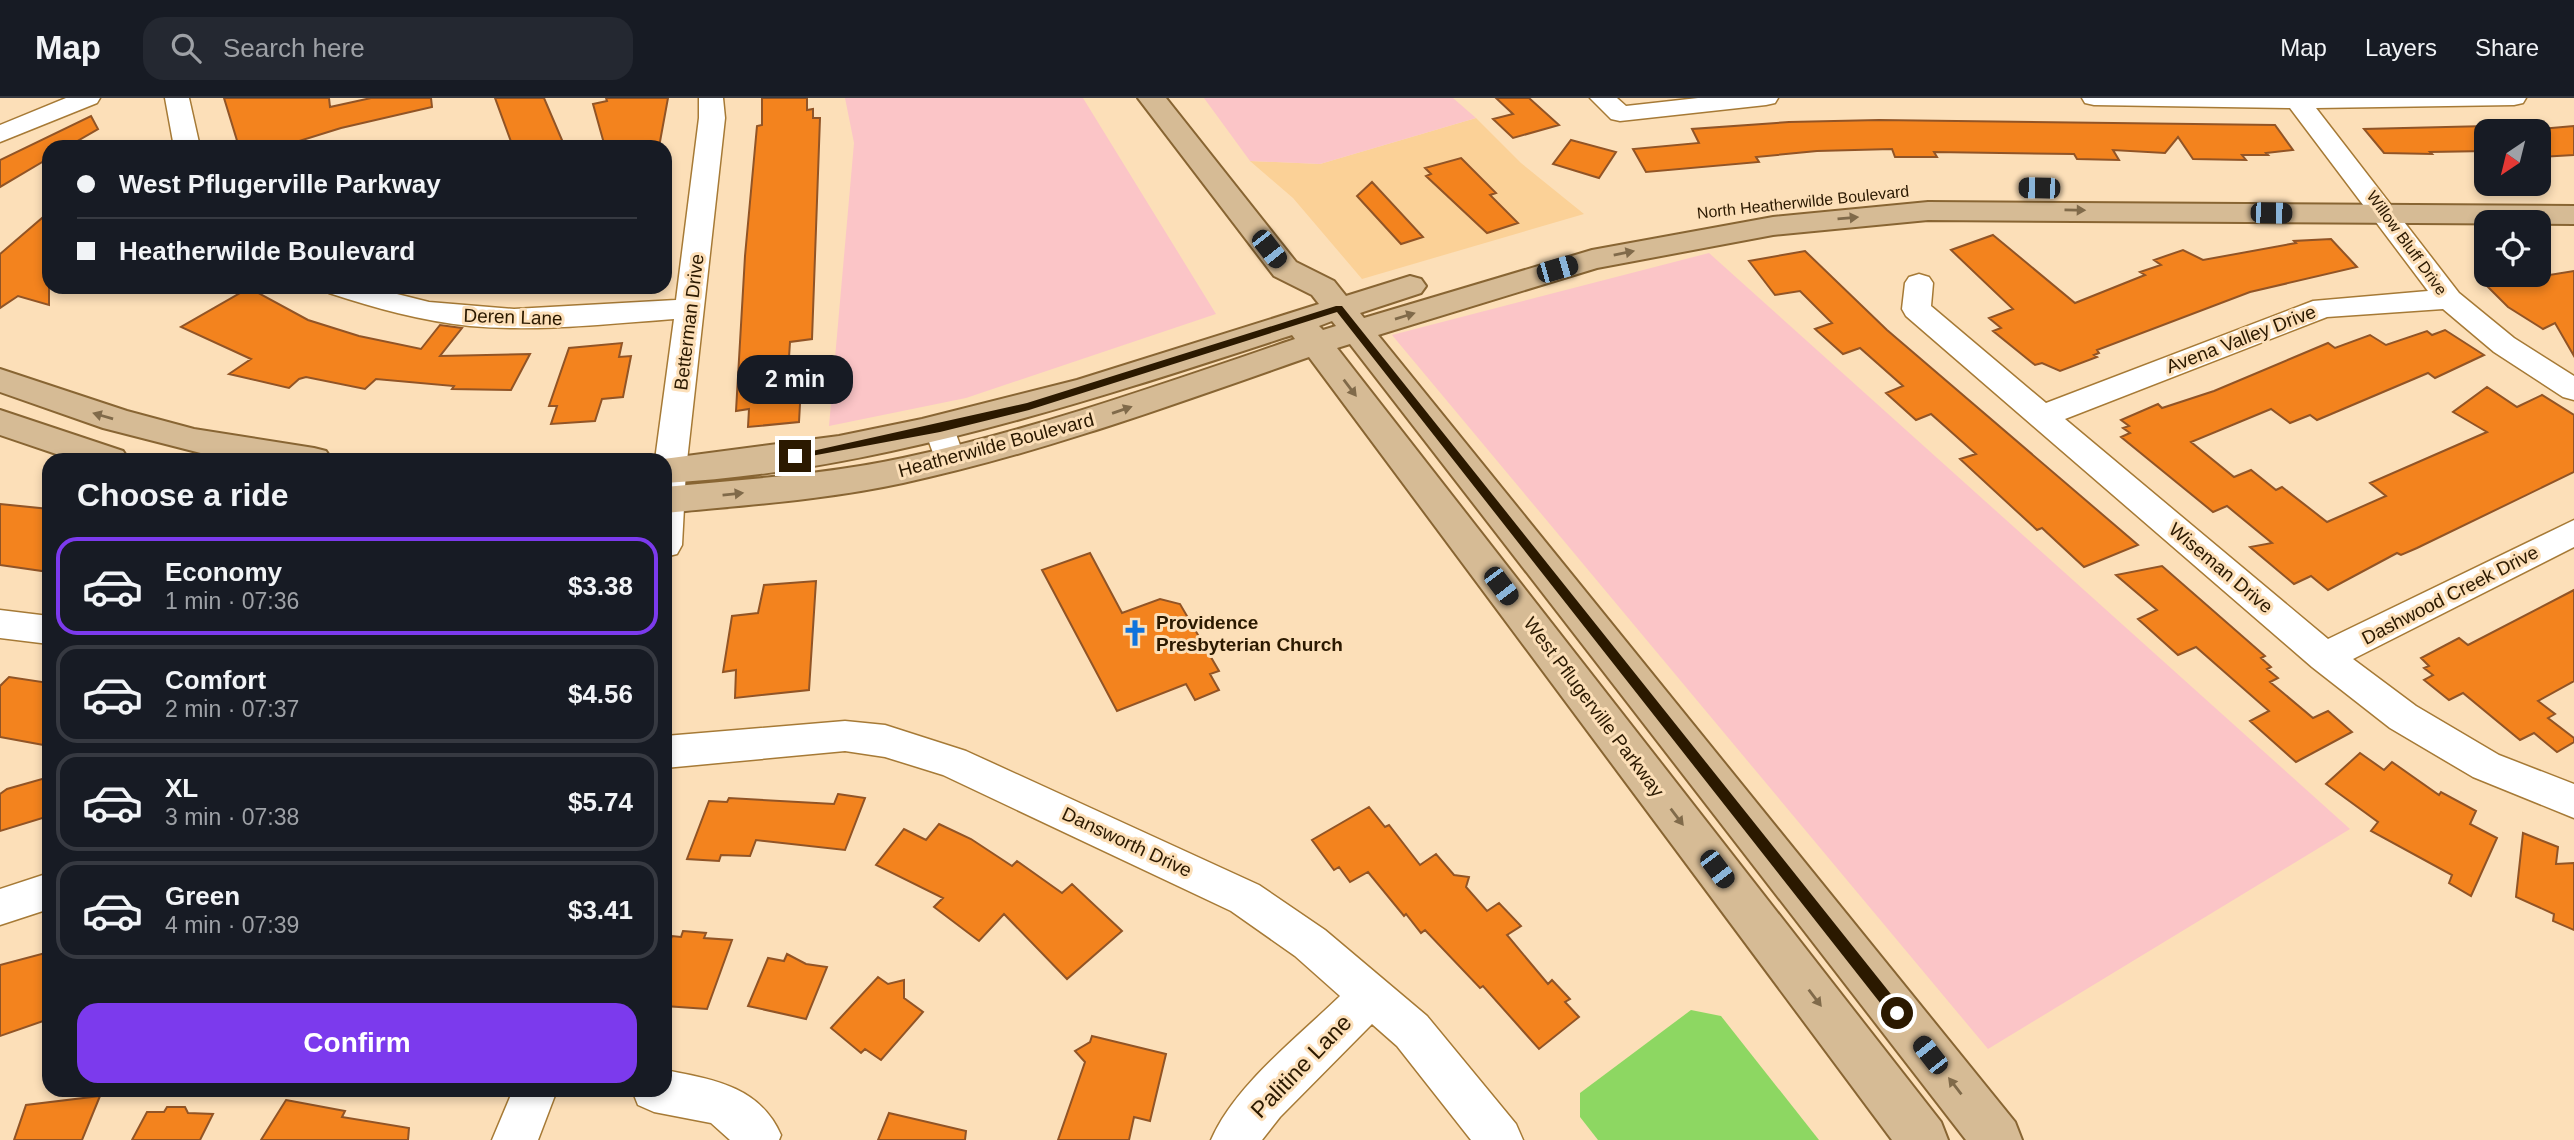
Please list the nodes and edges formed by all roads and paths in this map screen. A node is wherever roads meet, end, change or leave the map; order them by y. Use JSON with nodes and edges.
{"nodes":[{"id":1,"x":88,"y":98,"type":"edge"},
{"id":2,"x":177,"y":98,"type":"edge"},
{"id":3,"x":711,"y":98,"type":"edge"},
{"id":4,"x":1152,"y":98,"type":"edge"},
{"id":5,"x":1766,"y":98,"type":"edge"},
{"id":6,"x":2094,"y":98,"type":"edge"},
{"id":7,"x":2514,"y":98,"type":"edge"},
{"id":8,"x":2296,"y":99,"type":"edge"},
{"id":9,"x":1611,"y":106,"type":"edge"},
{"id":10,"x":0,"y":134,"type":"edge"},
{"id":11,"x":186,"y":140,"type":"edge"},
{"id":12,"x":2574,"y":194,"type":"edge"},
{"id":13,"x":2379,"y":204,"type":"junction"},
{"id":14,"x":2574,"y":215,"type":"edge"},
{"id":15,"x":1573,"y":237,"type":"junction"},
{"id":16,"x":1285,"y":269,"type":"junction"},
{"id":17,"x":1557,"y":269,"type":"junction"},
{"id":18,"x":1919,"y":283,"type":"dead end"},
{"id":19,"x":359,"y":294,"type":"edge"},
{"id":20,"x":2449,"y":299,"type":"junction"},
{"id":21,"x":691,"y":309,"type":"junction"},
{"id":22,"x":1348,"y":319,"type":"junction"},
{"id":23,"x":1307,"y":332,"type":"junction"},
{"id":24,"x":0,"y":380,"type":"edge"},
{"id":25,"x":2574,"y":390,"type":"edge"},
{"id":26,"x":2041,"y":416,"type":"junction"},
{"id":27,"x":0,"y":422,"type":"edge"},
{"id":28,"x":91,"y":453,"type":"edge"},
{"id":29,"x":254,"y":453,"type":"edge"},
{"id":30,"x":671,"y":453,"type":"edge"},
{"id":31,"x":672,"y":485,"type":"edge"},
{"id":32,"x":2574,"y":532,"type":"edge"},
{"id":33,"x":0,"y":624,"type":"edge"},
{"id":34,"x":42,"y":629,"type":"edge"},
{"id":35,"x":2325,"y":657,"type":"junction"},
{"id":36,"x":672,"y":750,"type":"edge"},
{"id":37,"x":2574,"y":801,"type":"edge"},
{"id":38,"x":42,"y":893,"type":"edge"},
{"id":39,"x":0,"y":906,"type":"edge"},
{"id":40,"x":1371,"y":995,"type":"junction"},
{"id":41,"x":1897,"y":1013,"type":"junction"},
{"id":42,"x":1848,"y":1041,"type":"junction"},
{"id":43,"x":672,"y":1093,"type":"edge"},
{"id":44,"x":532,"y":1097,"type":"edge"},
{"id":45,"x":758,"y":1135,"type":"dead end"},
{"id":46,"x":515,"y":1140,"type":"edge"},
{"id":47,"x":1234,"y":1140,"type":"edge"},
{"id":48,"x":1500,"y":1140,"type":"edge"},
{"id":49,"x":1923,"y":1140,"type":"edge"},
{"id":50,"x":1997,"y":1140,"type":"edge"}],
"edges":[{"from":1,"to":10,"type":"street"},
{"from":2,"to":11,"type":"street"},
{"from":3,"to":21,"type":"street","name":"Betterman Drive"},
{"from":4,"to":16,"type":"main road"},
{"from":5,"to":9,"type":"street"},
{"from":6,"to":8,"type":"street"},
{"from":7,"to":8,"type":"street"},
{"from":8,"to":13,"type":"street","name":"Willow Bluff Drive"},
{"from":12,"to":13,"type":"main road","name":"North Heatherwilde Boulevard"},
{"from":13,"to":14,"type":"main road","name":"North Heatherwilde Boulevard"},
{"from":13,"to":15,"type":"main road","name":"North Heatherwilde Boulevard"},
{"from":17,"to":13,"type":"main road","name":"North Heatherwilde Boulevard","one_way":true},
{"from":13,"to":20,"type":"street","name":"Willow Bluff Drive"},
{"from":15,"to":17,"type":"main road"},
{"from":15,"to":22,"type":"main road","name":"North Heatherwilde Boulevard"},
{"from":16,"to":22,"type":"main road"},
{"from":16,"to":23,"type":"main road","name":"West Pflugerville Parkway"},
{"from":22,"to":17,"type":"main road","name":"North Heatherwilde Boulevard","one_way":true},
{"from":18,"to":26,"type":"street","name":"Wiseman Drive"},
{"from":19,"to":21,"type":"street","name":"Deren Lane"},
{"from":20,"to":25,"type":"street","name":"Willow Bluff Drive"},
{"from":20,"to":26,"type":"street","name":"Avena Valley Drive"},
{"from":21,"to":30,"type":"street","name":"Betterman Drive"},
{"from":22,"to":23,"type":"main road","name":"North Heatherwilde Boulevard"},
{"from":22,"to":41,"type":"main road"},
{"from":23,"to":31,"type":"main road","name":"Heatherwilde Boulevard"},
{"from":23,"to":42,"type":"main road","name":"West Pflugerville Parkway","one_way":true},
{"from":29,"to":24,"type":"main road","one_way":true},
{"from":26,"to":35,"type":"street","name":"Wiseman Drive"},
{"from":27,"to":28,"type":"main road"},
{"from":32,"to":35,"type":"street","name":"Dashwood Creek Drive"},
{"from":33,"to":34,"type":"street"},
{"from":35,"to":37,"type":"street","name":"Wiseman Drive"},
{"from":36,"to":40,"type":"street","name":"Dansworth Drive"},
{"from":38,"to":39,"type":"street"},
{"from":40,"to":47,"type":"street","name":"Palitine Lane"},
{"from":40,"to":48,"type":"street","name":"Dansworth Drive"},
{"from":41,"to":42,"type":"main road"},
{"from":50,"to":41,"type":"main road","one_way":true},
{"from":42,"to":49,"type":"main road","name":"West Pflugerville Parkway"},
{"from":43,"to":45,"type":"street"},
{"from":44,"to":46,"type":"street"}]}
